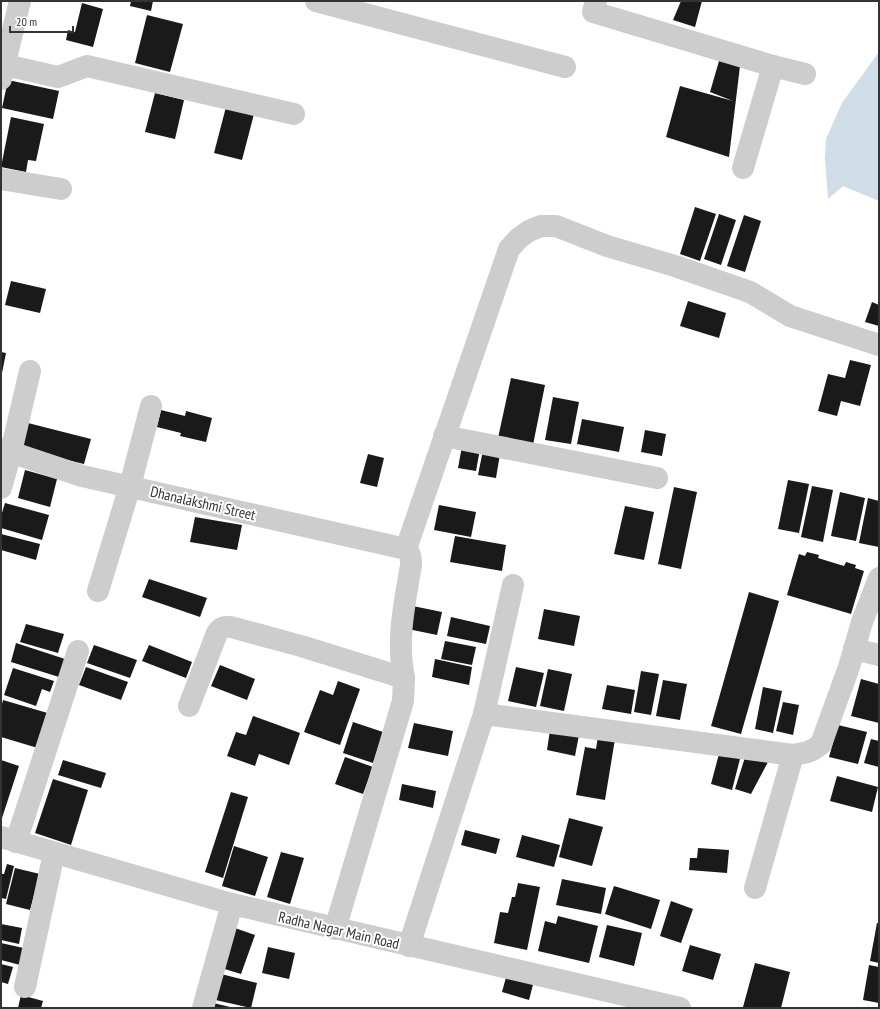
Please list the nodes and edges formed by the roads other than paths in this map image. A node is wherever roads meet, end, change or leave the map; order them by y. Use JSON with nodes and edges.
{"nodes":[{"id":1,"x":20,"y":1,"type":"edge"},
{"id":2,"x":316,"y":1,"type":"edge"},
{"id":3,"x":596,"y":1,"type":"edge"},
{"id":4,"x":565,"y":66,"type":"dead end"},
{"id":5,"x":774,"y":66,"type":"junction"},
{"id":6,"x":3,"y":72,"type":"edge"},
{"id":7,"x":805,"y":74,"type":"dead end"},
{"id":8,"x":294,"y":114,"type":"dead end"},
{"id":9,"x":743,"y":168,"type":"dead end"},
{"id":10,"x":1,"y":179,"type":"edge"},
{"id":11,"x":61,"y":189,"type":"dead end"},
{"id":12,"x":879,"y":345,"type":"edge"},
{"id":13,"x":30,"y":371,"type":"dead end"},
{"id":14,"x":151,"y":406,"type":"dead end"},
{"id":15,"x":444,"y":436,"type":"junction"},
{"id":16,"x":6,"y":450,"type":"edge"},
{"id":17,"x":658,"y":478,"type":"dead end"},
{"id":18,"x":130,"y":486,"type":"junction"},
{"id":19,"x":1,"y":488,"type":"edge"},
{"id":20,"x":406,"y":549,"type":"junction"},
{"id":21,"x":879,"y":578,"type":"edge"},
{"id":22,"x":513,"y":585,"type":"dead end"},
{"id":23,"x":98,"y":591,"type":"dead end"},
{"id":24,"x":854,"y":648,"type":"junction"},
{"id":25,"x":78,"y":651,"type":"dead end"},
{"id":26,"x":879,"y":655,"type":"edge"},
{"id":27,"x":404,"y":678,"type":"junction"},
{"id":28,"x":189,"y":706,"type":"dead end"},
{"id":29,"x":484,"y":714,"type":"junction"},
{"id":30,"x":793,"y":755,"type":"junction"},
{"id":31,"x":9,"y":840,"type":"edge"},
{"id":32,"x":54,"y":853,"type":"junction"},
{"id":33,"x":755,"y":888,"type":"dead end"},
{"id":34,"x":232,"y":904,"type":"junction"},
{"id":35,"x":335,"y":929,"type":"junction"},
{"id":36,"x":409,"y":946,"type":"junction"},
{"id":37,"x":25,"y":987,"type":"dead end"},
{"id":38,"x":203,"y":1008,"type":"edge"},
{"id":39,"x":680,"y":1008,"type":"edge"}],
"edges":[{"from":1,"to":6,"type":"street"},
{"from":2,"to":4,"type":"street"},
{"from":3,"to":5,"type":"street"},
{"from":5,"to":7,"type":"street"},
{"from":5,"to":9,"type":"street"},
{"from":6,"to":8,"type":"street"},
{"from":10,"to":11,"type":"street"},
{"from":12,"to":15,"type":"street"},
{"from":13,"to":16,"type":"street"},
{"from":14,"to":18,"type":"street"},
{"from":15,"to":17,"type":"street"},
{"from":15,"to":20,"type":"street"},
{"from":16,"to":18,"type":"street","name":"Dhanalakshmi Street"},
{"from":16,"to":19,"type":"street"},
{"from":18,"to":20,"type":"street","name":"Dhanalakshmi Street"},
{"from":18,"to":23,"type":"street"},
{"from":20,"to":27,"type":"street"},
{"from":21,"to":24,"type":"street"},
{"from":22,"to":29,"type":"street"},
{"from":24,"to":26,"type":"street"},
{"from":24,"to":30,"type":"street"},
{"from":25,"to":31,"type":"street"},
{"from":27,"to":28,"type":"street"},
{"from":27,"to":35,"type":"street"},
{"from":29,"to":30,"type":"street"},
{"from":29,"to":36,"type":"street"},
{"from":30,"to":33,"type":"street"},
{"from":31,"to":32,"type":"street","name":"Radha Nagar Main Road"},
{"from":32,"to":34,"type":"street","name":"Radha Nagar Main Road"},
{"from":32,"to":37,"type":"street"},
{"from":34,"to":35,"type":"street","name":"Radha Nagar Main Road"},
{"from":34,"to":38,"type":"street"},
{"from":35,"to":36,"type":"street","name":"Radha Nagar Main Road"},
{"from":36,"to":39,"type":"street","name":"Radha Nagar Main Road"}]}
